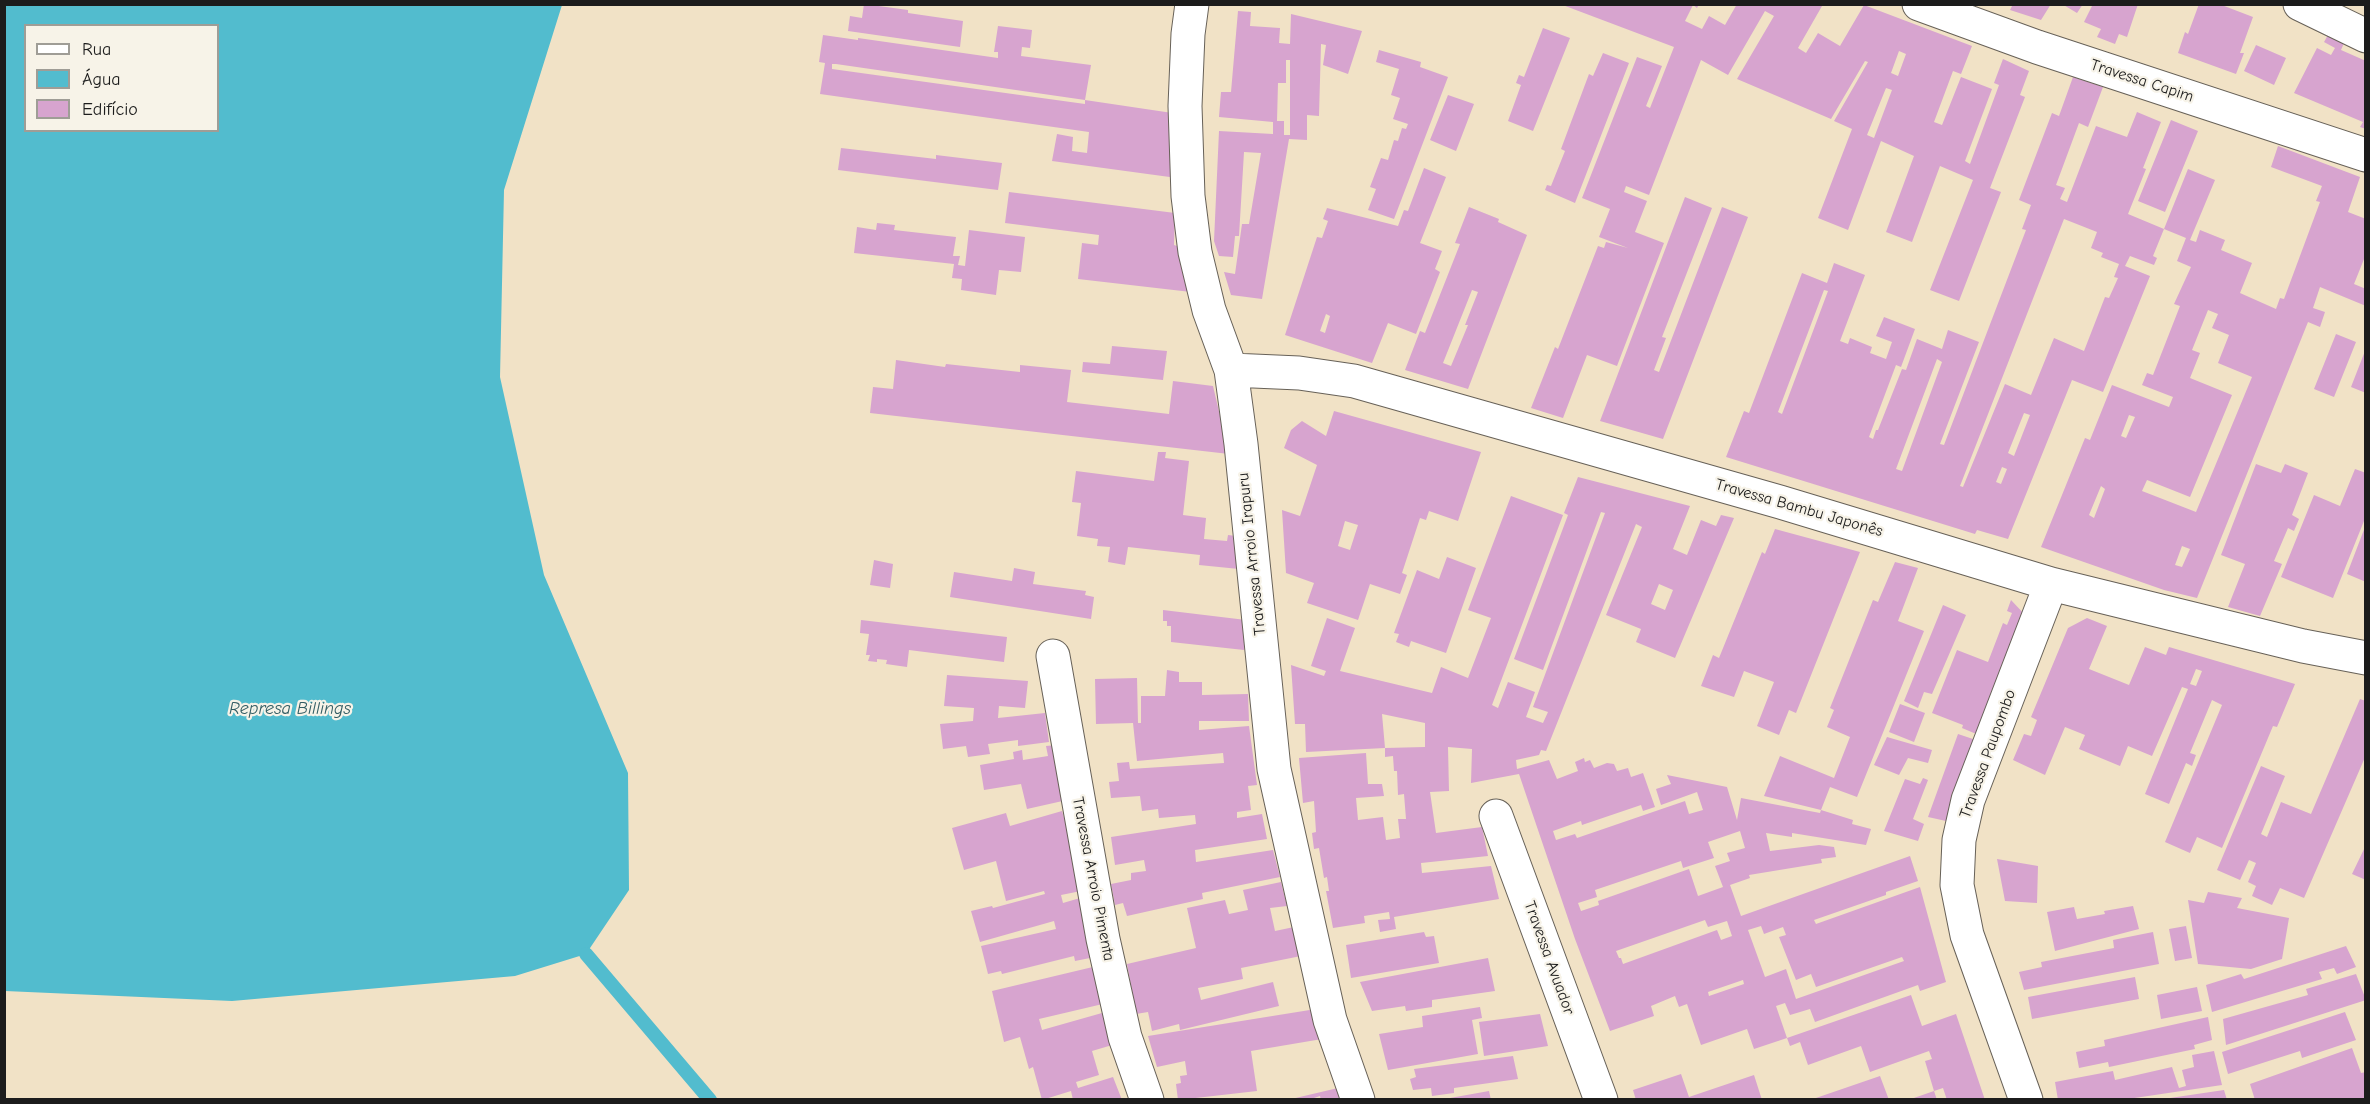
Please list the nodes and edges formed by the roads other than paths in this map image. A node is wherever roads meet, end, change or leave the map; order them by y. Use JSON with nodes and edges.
{"nodes":[{"id":1,"x":1192,"y":4,"type":"edge"},
{"id":2,"x":1919,"y":4,"type":"edge"},
{"id":3,"x":2300,"y":4,"type":"edge"},
{"id":4,"x":2366,"y":36,"type":"edge"},
{"id":5,"x":2366,"y":155,"type":"edge"},
{"id":6,"x":1231,"y":370,"type":"junction"},
{"id":7,"x":2051,"y":584,"type":"junction"},
{"id":8,"x":1053,"y":656,"type":"dead end"},
{"id":9,"x":2366,"y":658,"type":"edge"},
{"id":10,"x":1497,"y":816,"type":"dead end"},
{"id":11,"x":1147,"y":1100,"type":"edge"},
{"id":12,"x":1359,"y":1100,"type":"edge"},
{"id":13,"x":1601,"y":1100,"type":"edge"},
{"id":14,"x":2026,"y":1100,"type":"edge"}],
"edges":[{"from":1,"to":6,"type":"street","name":"Travessa Arroio Irapuru"},
{"from":2,"to":5,"type":"street","name":"Travessa Capim"},
{"from":3,"to":4,"type":"street"},
{"from":6,"to":7,"type":"street","name":"Travessa Bambu Japonês"},
{"from":6,"to":12,"type":"street","name":"Travessa Arroio Irapuru"},
{"from":7,"to":9,"type":"street","name":"Travessa Bambu Japonês"},
{"from":7,"to":14,"type":"street","name":"Travessa Paupombo"},
{"from":8,"to":11,"type":"street","name":"Travessa Arroio Pimenta"},
{"from":10,"to":13,"type":"street","name":"Travessa Avuador"}]}
